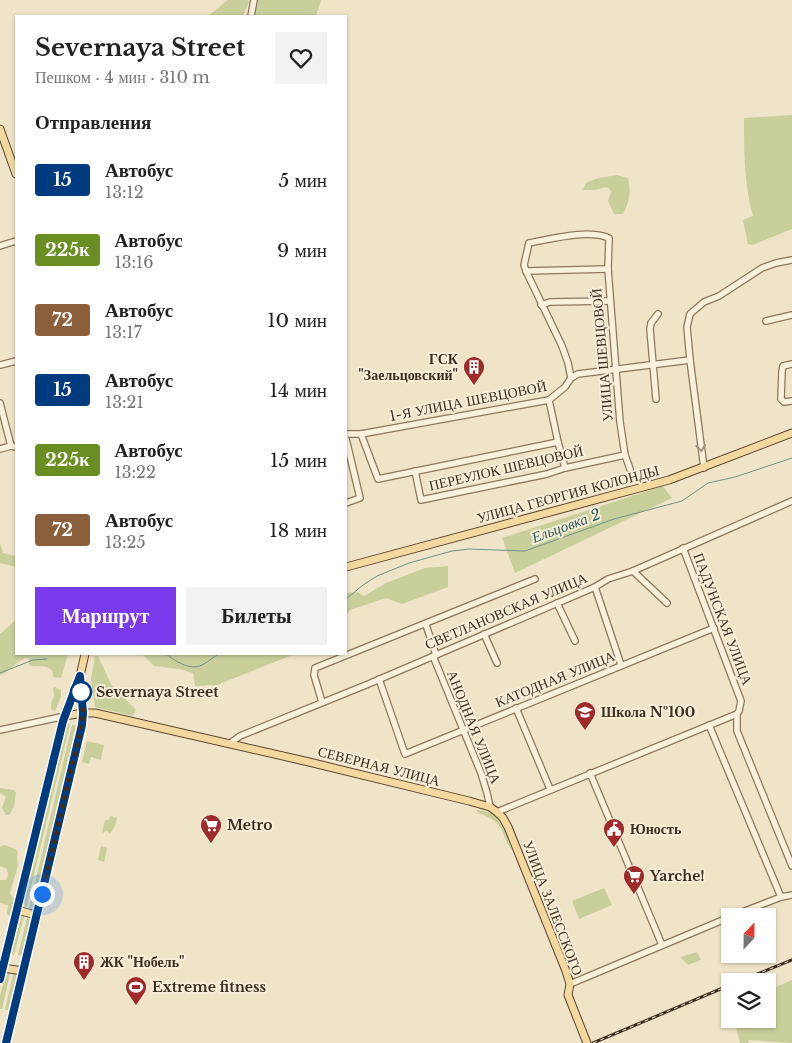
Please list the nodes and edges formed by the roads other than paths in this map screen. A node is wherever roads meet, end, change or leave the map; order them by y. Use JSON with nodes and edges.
{"nodes":[{"id":1,"x":254,"y":0,"type":"edge"},
{"id":2,"x":250,"y":15,"type":"edge"},
{"id":3,"x":0,"y":129,"type":"edge"},
{"id":4,"x":15,"y":171,"type":"edge"},
{"id":5,"x":15,"y":241,"type":"edge"},
{"id":6,"x":0,"y":246,"type":"edge"},
{"id":7,"x":792,"y":260,"type":"edge"},
{"id":8,"x":608,"y":269,"type":"junction"},
{"id":9,"x":526,"y":271,"type":"junction"},
{"id":10,"x":610,"y":301,"type":"junction"},
{"id":11,"x":541,"y":305,"type":"junction"},
{"id":12,"x":658,"y":314,"type":"dead end"},
{"id":13,"x":792,"y":315,"type":"edge"},
{"id":14,"x":766,"y":321,"type":"dead end"},
{"id":15,"x":690,"y":360,"type":"junction"},
{"id":16,"x":15,"y":361,"type":"edge"},
{"id":17,"x":653,"y":364,"type":"junction"},
{"id":18,"x":792,"y":364,"type":"edge"},
{"id":19,"x":0,"y":365,"type":"edge"},
{"id":20,"x":616,"y":369,"type":"junction"},
{"id":21,"x":571,"y":378,"type":"junction"},
{"id":22,"x":656,"y":399,"type":"dead end"},
{"id":23,"x":549,"y":400,"type":"junction"},
{"id":24,"x":792,"y":401,"type":"edge"},
{"id":25,"x":0,"y":403,"type":"edge"},
{"id":26,"x":792,"y":433,"type":"edge"},
{"id":27,"x":347,"y":434,"type":"edge"},
{"id":28,"x":361,"y":434,"type":"junction"},
{"id":29,"x":558,"y":442,"type":"junction"},
{"id":30,"x":14,"y":446,"type":"edge"},
{"id":31,"x":347,"y":447,"type":"edge"},
{"id":32,"x":0,"y":449,"type":"edge"},
{"id":33,"x":624,"y":454,"type":"junction"},
{"id":34,"x":349,"y":462,"type":"edge"},
{"id":35,"x":565,"y":468,"type":"junction"},
{"id":36,"x":630,"y":468,"type":"dead end"},
{"id":37,"x":704,"y":468,"type":"junction"},
{"id":38,"x":415,"y":472,"type":"junction"},
{"id":39,"x":792,"y":501,"type":"edge"},
{"id":40,"x":347,"y":503,"type":"edge"},
{"id":41,"x":683,"y":548,"type":"junction"},
{"id":42,"x":347,"y":567,"type":"edge"},
{"id":43,"x":633,"y":571,"type":"junction"},
{"id":44,"x":535,"y":579,"type":"dead end"},
{"id":45,"x":595,"y":587,"type":"junction"},
{"id":46,"x":557,"y":603,"type":"junction"},
{"id":47,"x":667,"y":603,"type":"dead end"},
{"id":48,"x":426,"y":625,"type":"junction"},
{"id":49,"x":714,"y":628,"type":"junction"},
{"id":50,"x":484,"y":634,"type":"junction"},
{"id":51,"x":575,"y":641,"type":"dead end"},
{"id":52,"x":85,"y":655,"type":"edge"},
{"id":53,"x":434,"y":655,"type":"junction"},
{"id":54,"x":497,"y":663,"type":"dead end"},
{"id":55,"x":621,"y":665,"type":"junction"},
{"id":56,"x":80,"y":676,"type":"junction"},
{"id":57,"x":379,"y":679,"type":"junction"},
{"id":58,"x":322,"y":702,"type":"junction"},
{"id":59,"x":516,"y":708,"type":"junction"},
{"id":60,"x":83,"y":713,"type":"junction"},
{"id":61,"x":737,"y":714,"type":"junction"},
{"id":62,"x":65,"y":716,"type":"junction"},
{"id":63,"x":709,"y":725,"type":"junction"},
{"id":64,"x":0,"y":730,"type":"edge"},
{"id":65,"x":464,"y":730,"type":"junction"},
{"id":66,"x":229,"y":744,"type":"junction"},
{"id":67,"x":590,"y":773,"type":"junction"},
{"id":68,"x":550,"y":789,"type":"junction"},
{"id":69,"x":490,"y":807,"type":"junction"},
{"id":70,"x":497,"y":812,"type":"junction"},
{"id":71,"x":792,"y":866,"type":"edge"},
{"id":72,"x":792,"y":895,"type":"edge"},
{"id":73,"x":781,"y":896,"type":"junction"},
{"id":74,"x":752,"y":908,"type":"edge"},
{"id":75,"x":17,"y":910,"type":"junction"},
{"id":76,"x":36,"y":915,"type":"junction"},
{"id":77,"x":721,"y":921,"type":"edge"},
{"id":78,"x":662,"y":945,"type":"junction"},
{"id":79,"x":2,"y":968,"type":"edge"},
{"id":80,"x":22,"y":971,"type":"junction"},
{"id":81,"x":0,"y":979,"type":"edge"},
{"id":82,"x":570,"y":984,"type":"junction"},
{"id":83,"x":6,"y":1043,"type":"edge"},
{"id":84,"x":587,"y":1043,"type":"edge"}],
"edges":[{"from":1,"to":2,"type":"street"},
{"from":3,"to":4,"type":"main road"},
{"from":5,"to":6,"type":"street"},
{"from":7,"to":15,"type":"street"},
{"from":8,"to":9,"type":"street"},
{"from":8,"to":9,"type":"street","name":"УЛИЦА ШЕВЦОВОЙ"},
{"from":8,"to":10,"type":"street","name":"УЛИЦА ШЕВЦОВОЙ"},
{"from":9,"to":11,"type":"street"},
{"from":10,"to":11,"type":"street"},
{"from":10,"to":20,"type":"street","name":"УЛИЦА ШЕВЦОВОЙ"},
{"from":11,"to":21,"type":"street"},
{"from":12,"to":17,"type":"street"},
{"from":13,"to":14,"type":"street"},
{"from":15,"to":17,"type":"street"},
{"from":15,"to":37,"type":"street","one_way":true},
{"from":16,"to":19,"type":"street"},
{"from":17,"to":20,"type":"street"},
{"from":17,"to":22,"type":"street"},
{"from":18,"to":24,"type":"street"},
{"from":20,"to":21,"type":"street"},
{"from":20,"to":33,"type":"street","name":"УЛИЦА ШЕВЦОВОЙ"},
{"from":21,"to":23,"type":"street","name":"1-Я УЛИЦА ШЕВЦОВОЙ"},
{"from":23,"to":28,"type":"street","name":"1-Я УЛИЦА ШЕВЦОВОЙ"},
{"from":23,"to":29,"type":"street"},
{"from":25,"to":30,"type":"street"},
{"from":26,"to":37,"type":"main road","name":"УЛИЦА ГЕОРГИЯ КОЛОНДЫ"},
{"from":27,"to":28,"type":"street","name":"1-Я УЛИЦА ШЕВЦОВОЙ"},
{"from":28,"to":38,"type":"street"},
{"from":29,"to":35,"type":"street"},
{"from":29,"to":38,"type":"street"},
{"from":30,"to":32,"type":"street"},
{"from":31,"to":34,"type":"street"},
{"from":33,"to":35,"type":"street","name":"ПЕРЕУЛОК ШЕВЦОВОЙ"},
{"from":33,"to":36,"type":"street","name":"УЛИЦА ШЕВЦОВОЙ"},
{"from":34,"to":40,"type":"street"},
{"from":35,"to":38,"type":"street","name":"ПЕРЕУЛОК ШЕВЦОВОЙ"},
{"from":37,"to":42,"type":"main road","name":"УЛИЦА ГЕОРГИЯ КОЛОНДЫ"},
{"from":39,"to":41,"type":"street","name":"СВЕТЛАНОВСКАЯ УЛИЦА"},
{"from":41,"to":43,"type":"street","name":"СВЕТЛАНОВСКАЯ УЛИЦА"},
{"from":41,"to":49,"type":"street","name":"ПАДУНСКАЯ УЛИЦА"},
{"from":43,"to":45,"type":"street","name":"СВЕТЛАНОВСКАЯ УЛИЦА"},
{"from":43,"to":47,"type":"street"},
{"from":44,"to":48,"type":"street"},
{"from":45,"to":46,"type":"street","name":"СВЕТЛАНОВСКАЯ УЛИЦА"},
{"from":45,"to":55,"type":"street"},
{"from":46,"to":50,"type":"street","name":"СВЕТЛАНОВСКАЯ УЛИЦА"},
{"from":46,"to":51,"type":"street"},
{"from":48,"to":53,"type":"street","name":"АНОДНАЯ УЛИЦА"},
{"from":48,"to":58,"type":"street"},
{"from":49,"to":55,"type":"street","name":"КАТОДНАЯ УЛИЦА"},
{"from":49,"to":61,"type":"street","name":"ПАДУНСКАЯ УЛИЦА"},
{"from":50,"to":53,"type":"street","name":"СВЕТЛАНОВСКАЯ УЛИЦА"},
{"from":50,"to":54,"type":"street"},
{"from":52,"to":56,"type":"main road"},
{"from":53,"to":57,"type":"street","name":"СВЕТЛАНОВСКАЯ УЛИЦА"},
{"from":53,"to":65,"type":"street","name":"АНОДНАЯ УЛИЦА"},
{"from":55,"to":59,"type":"street","name":"КАТОДНАЯ УЛИЦА"},
{"from":56,"to":60,"type":"main road"},
{"from":56,"to":62,"type":"main road"},
{"from":57,"to":58,"type":"street","name":"СВЕТЛАНОВСКАЯ УЛИЦА"},
{"from":57,"to":65,"type":"street","name":"КАТОДНАЯ УЛИЦА"},
{"from":58,"to":66,"type":"street","name":"СВЕТЛАНОВСКАЯ УЛИЦА"},
{"from":59,"to":65,"type":"street","name":"КАТОДНАЯ УЛИЦА"},
{"from":59,"to":68,"type":"street"},
{"from":60,"to":62,"type":"main road","name":"СЕВЕРНАЯ УЛИЦА"},
{"from":60,"to":66,"type":"main road","name":"СЕВЕРНАЯ УЛИЦА"},
{"from":60,"to":76,"type":"main road"},
{"from":61,"to":63,"type":"street"},
{"from":61,"to":71,"type":"street","name":"ПАДУНСКАЯ УЛИЦА"},
{"from":62,"to":64,"type":"street","name":"СЕВЕРНАЯ УЛИЦА"},
{"from":62,"to":75,"type":"main road"},
{"from":63,"to":67,"type":"street"},
{"from":63,"to":73,"type":"street"},
{"from":65,"to":69,"type":"street","name":"АНОДНАЯ УЛИЦА"},
{"from":66,"to":69,"type":"main road","name":"СЕВЕРНАЯ УЛИЦА"},
{"from":67,"to":68,"type":"street"},
{"from":67,"to":78,"type":"street"},
{"from":68,"to":70,"type":"street"},
{"from":69,"to":70,"type":"main road","name":"СЕВЕРНАЯ УЛИЦА"},
{"from":70,"to":82,"type":"main road","name":"УЛИЦА ЗАЛЕССКОГО"},
{"from":72,"to":73,"type":"street"},
{"from":73,"to":74,"type":"street"},
{"from":75,"to":76,"type":"main road"},
{"from":75,"to":79,"type":"main road"},
{"from":76,"to":80,"type":"main road"},
{"from":77,"to":78,"type":"street"},
{"from":78,"to":82,"type":"street"},
{"from":79,"to":80,"type":"main road"},
{"from":79,"to":81,"type":"main road"},
{"from":80,"to":83,"type":"main road"},
{"from":82,"to":84,"type":"main road","name":"УЛИЦА ЗАЛЕССКОГО"}]}
